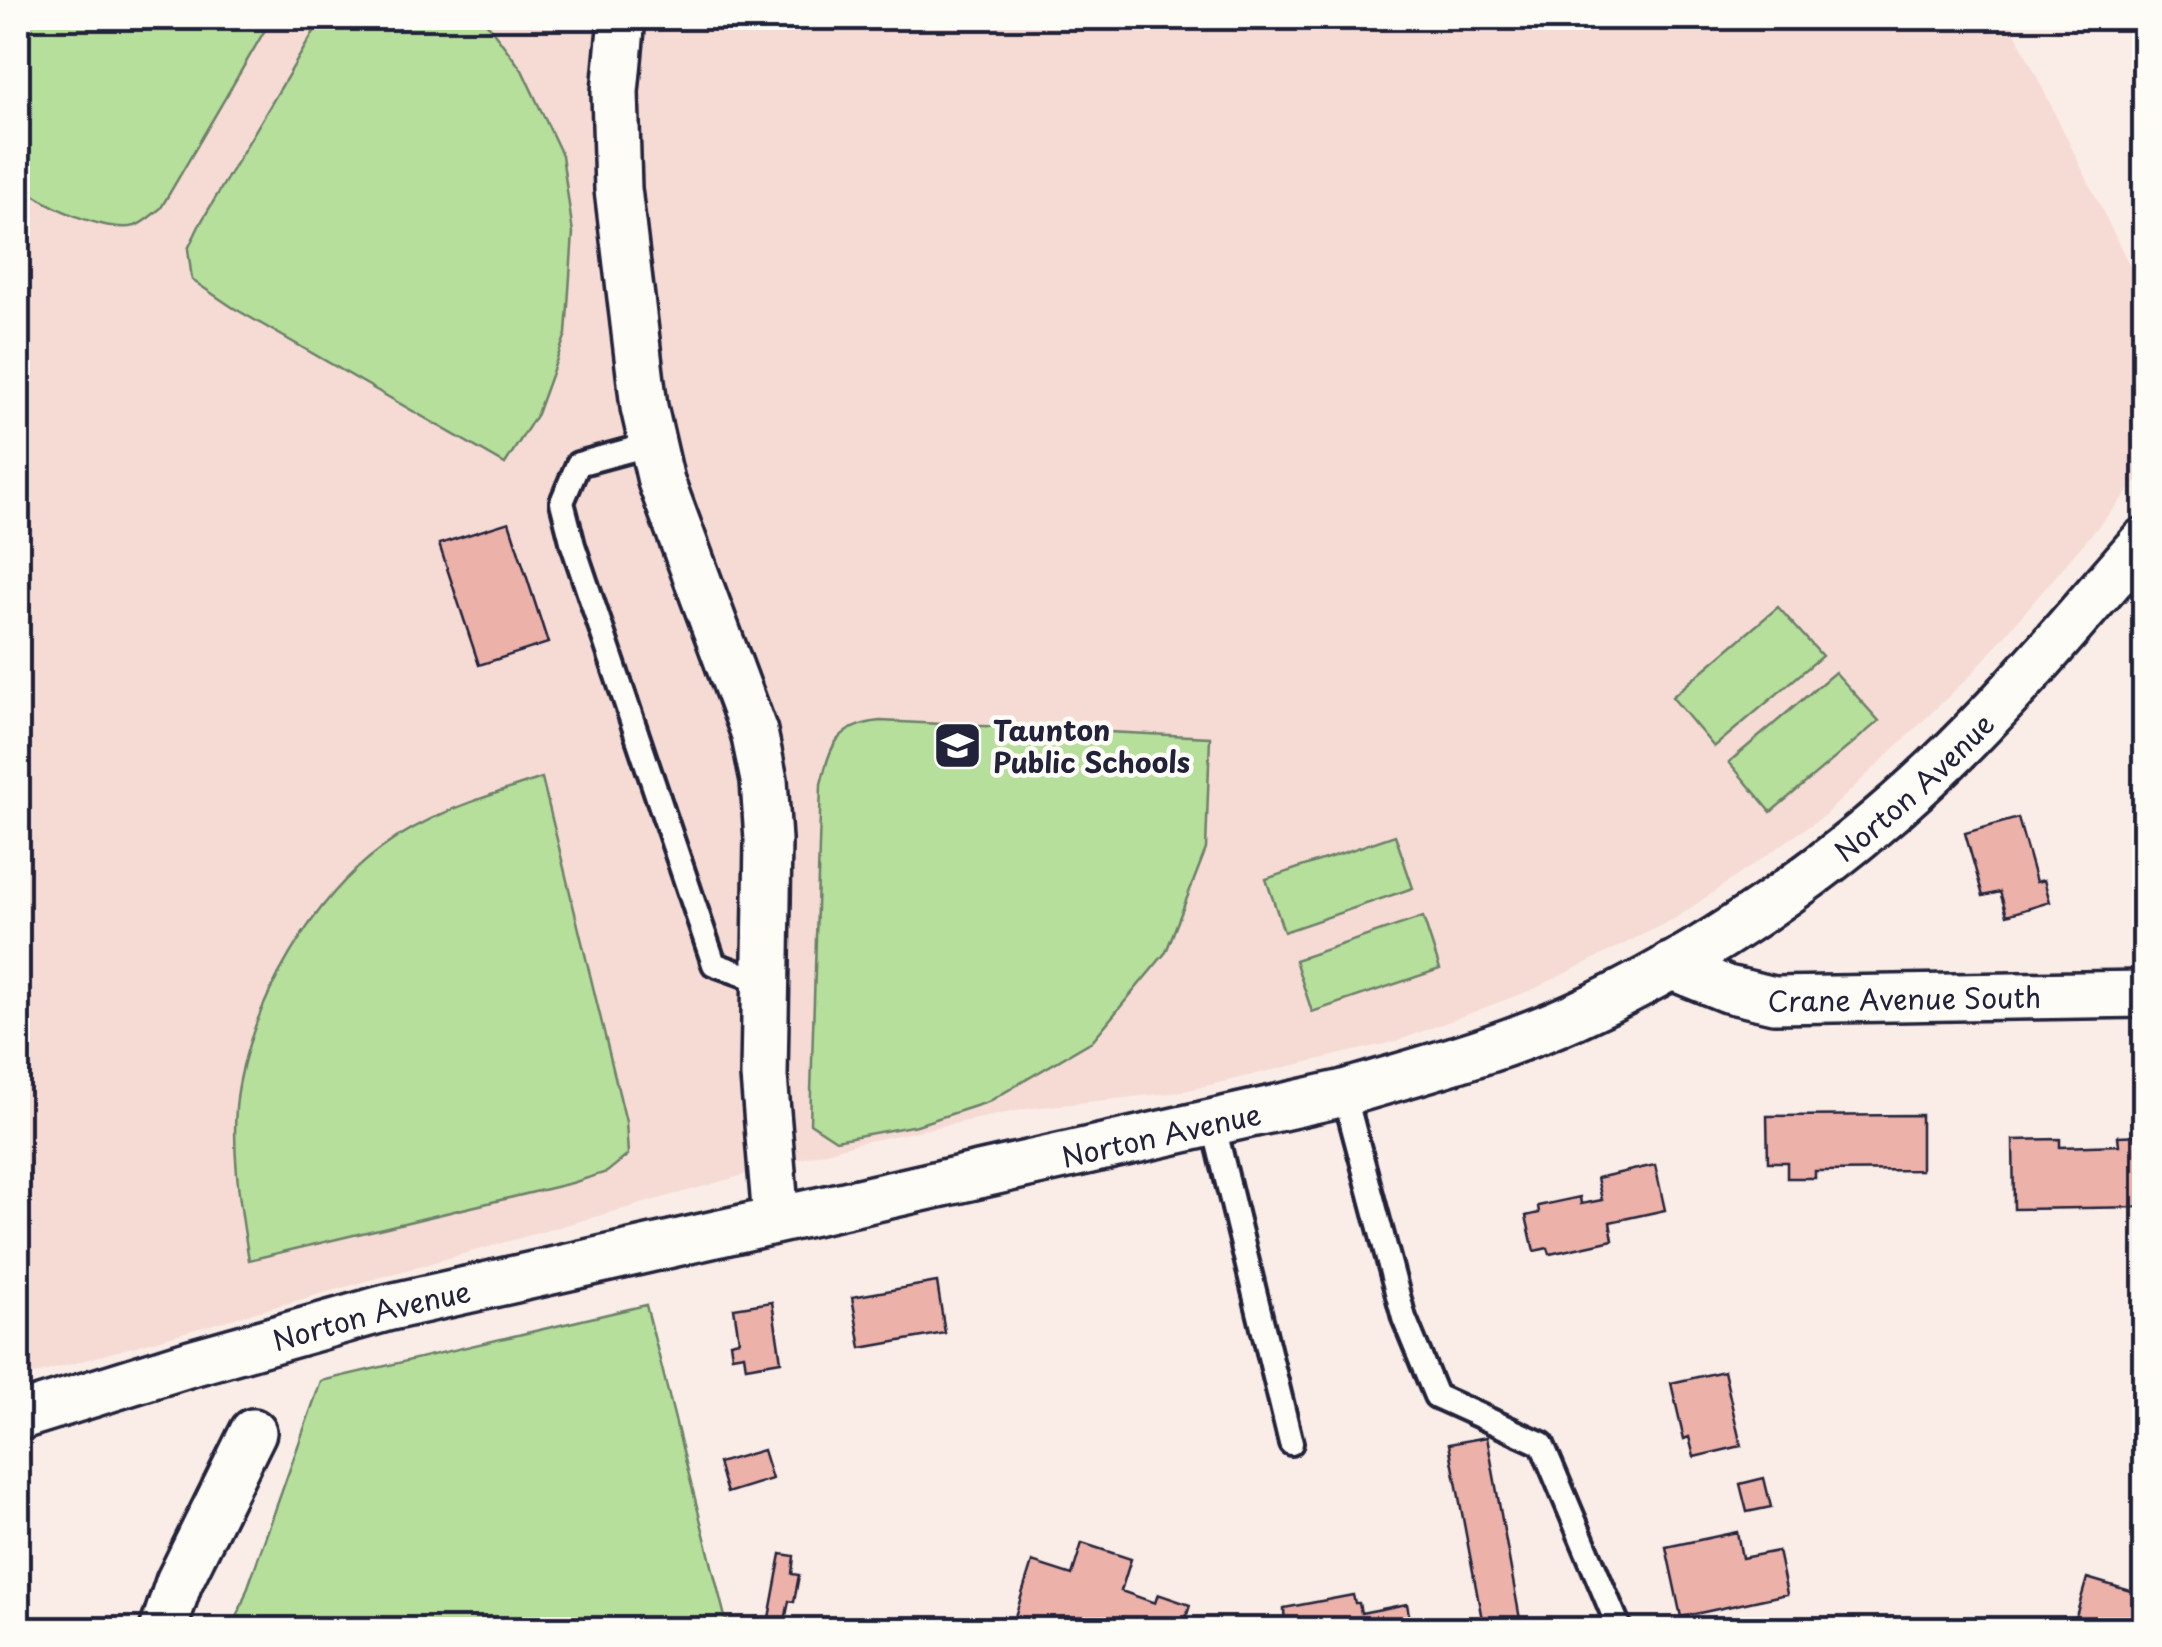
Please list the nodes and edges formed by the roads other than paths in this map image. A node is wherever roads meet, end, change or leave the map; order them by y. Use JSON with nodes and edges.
{"nodes":[{"id":1,"x":622,"y":18,"type":"edge"},
{"id":2,"x":652,"y":444,"type":"junction"},
{"id":3,"x":2144,"y":541,"type":"edge"},
{"id":4,"x":1670,"y":966,"type":"junction"},
{"id":5,"x":764,"y":982,"type":"junction"},
{"id":6,"x":2144,"y":994,"type":"edge"},
{"id":7,"x":1344,"y":1093,"type":"junction"},
{"id":8,"x":1213,"y":1122,"type":"junction"},
{"id":9,"x":776,"y":1220,"type":"junction"},
{"id":10,"x":18,"y":1417,"type":"edge"},
{"id":11,"x":253,"y":1432,"type":"dead end"},
{"id":12,"x":1291,"y":1443,"type":"dead end"},
{"id":13,"x":163,"y":1630,"type":"edge"},
{"id":14,"x":1620,"y":1630,"type":"edge"}],
"edges":[{"from":1,"to":2,"type":"street"},
{"from":2,"to":5,"type":"street"},
{"from":2,"to":5,"type":"lane"},
{"from":3,"to":4,"type":"street","name":"Norton Avenue"},
{"from":4,"to":6,"type":"street","name":"Crane Avenue South"},
{"from":4,"to":7,"type":"street","name":"Norton Avenue"},
{"from":5,"to":9,"type":"street"},
{"from":7,"to":8,"type":"street","name":"Norton Avenue"},
{"from":7,"to":14,"type":"lane"},
{"from":8,"to":9,"type":"street","name":"Norton Avenue"},
{"from":8,"to":12,"type":"lane"},
{"from":9,"to":10,"type":"street","name":"Norton Avenue"},
{"from":11,"to":13,"type":"street"}]}
